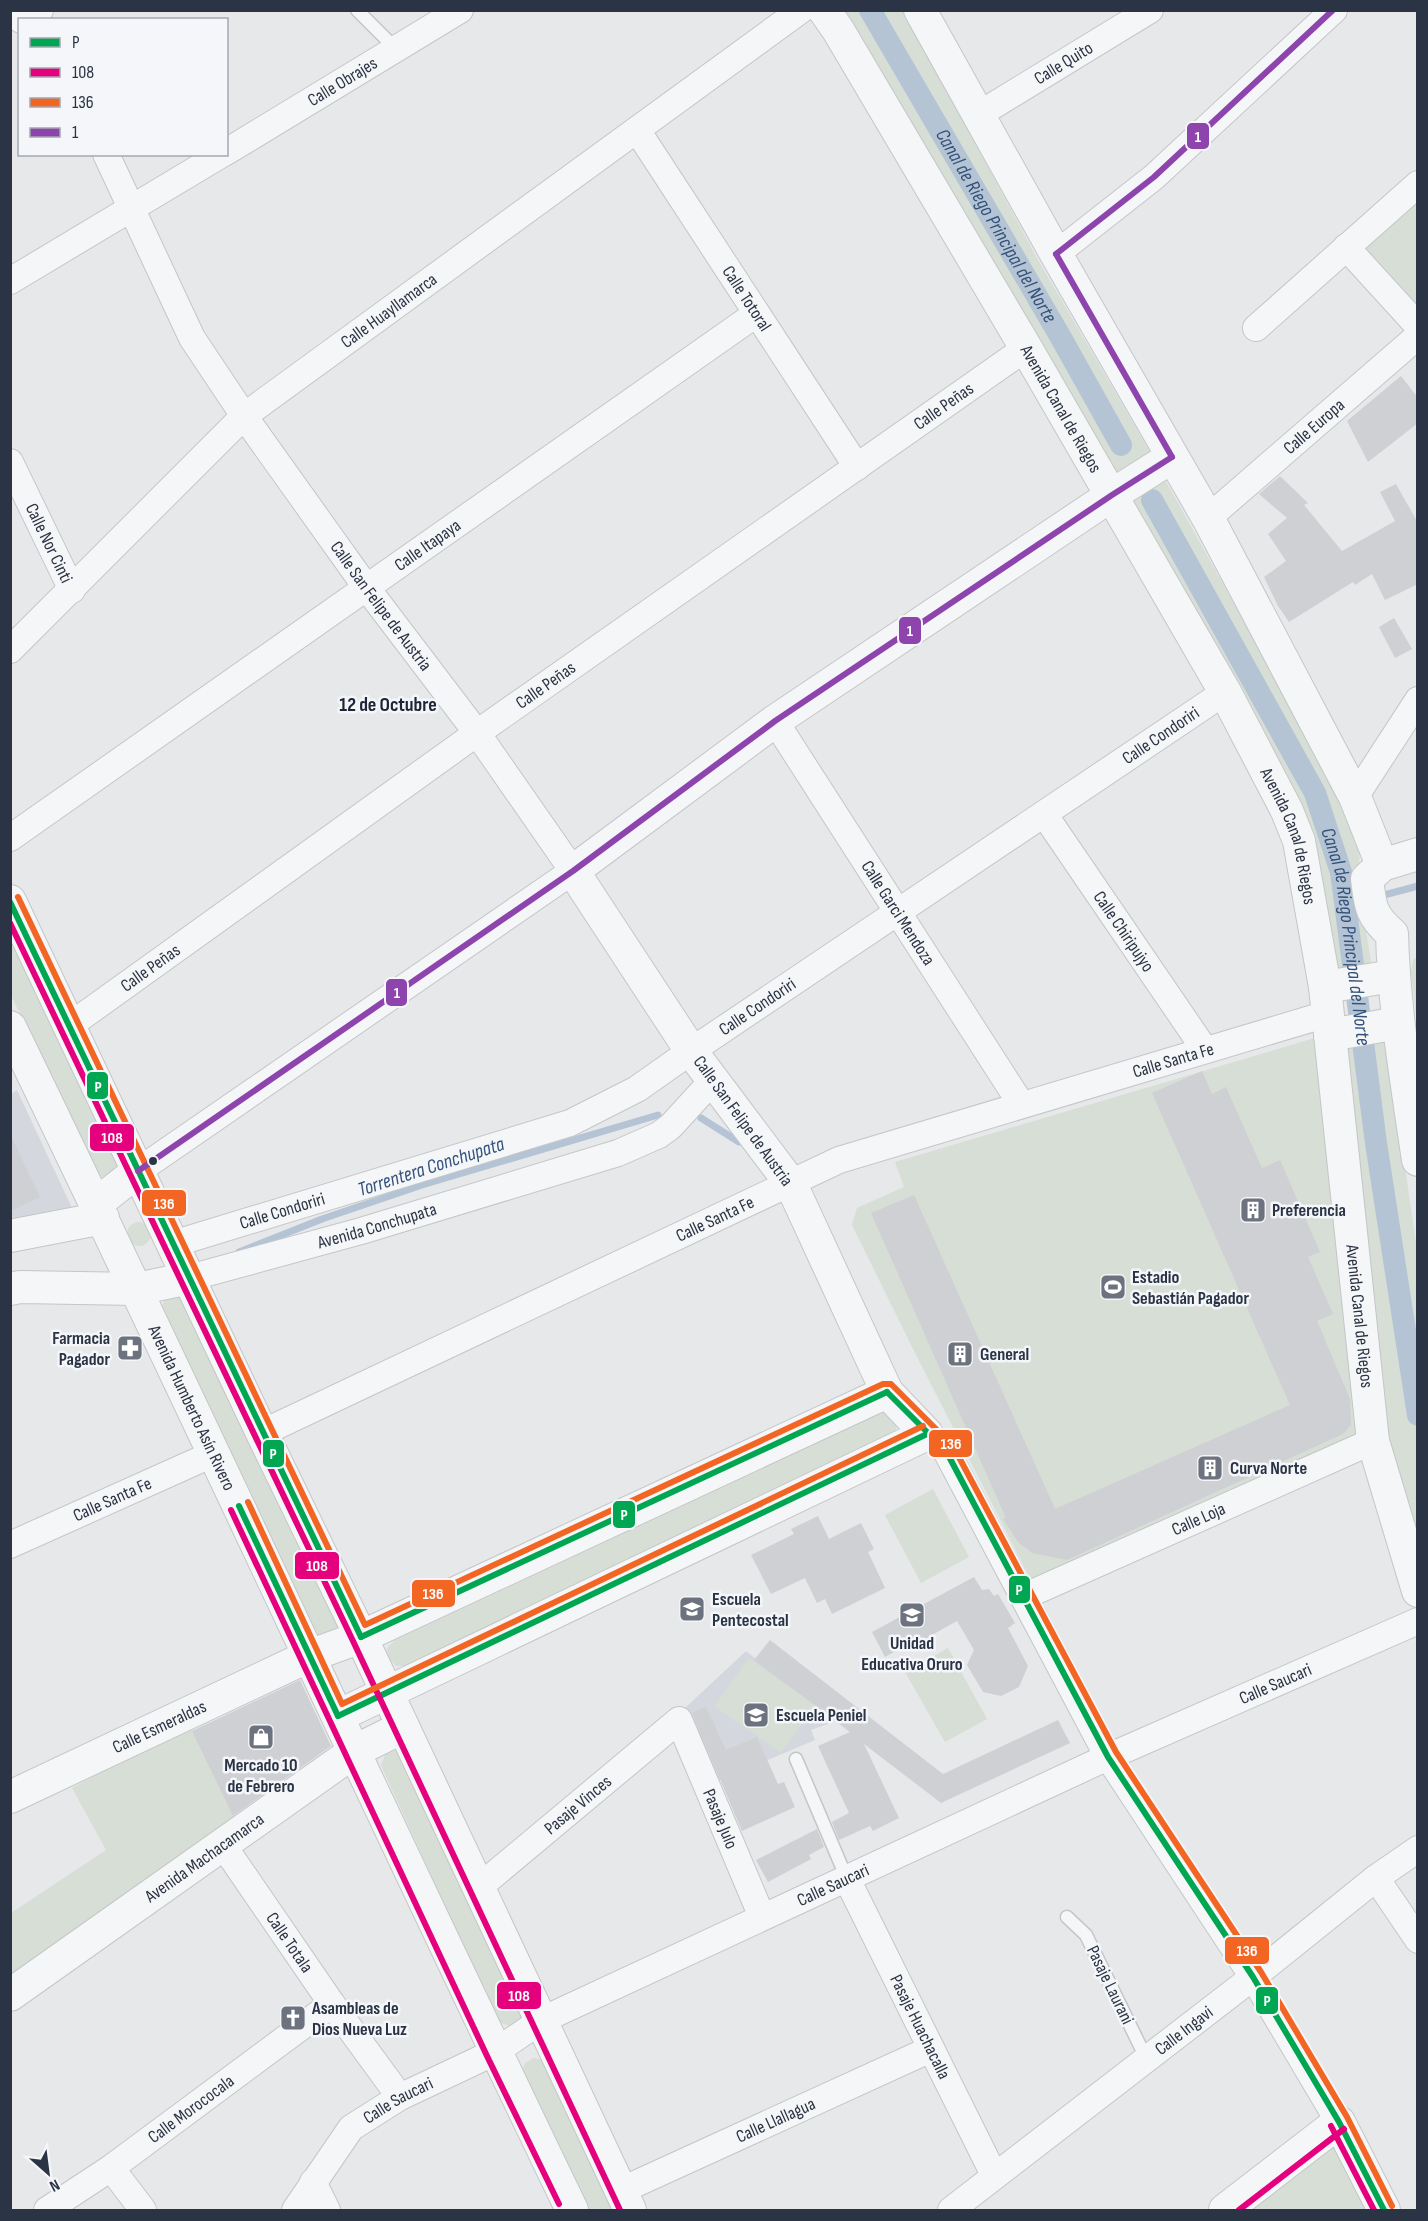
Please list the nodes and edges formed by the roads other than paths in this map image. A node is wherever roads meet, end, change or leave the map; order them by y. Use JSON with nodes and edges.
{"nodes":[{"id":1,"x":40,"y":10,"type":"edge"},
{"id":2,"x":357,"y":10,"type":"edge"},
{"id":3,"x":460,"y":10,"type":"edge"},
{"id":4,"x":801,"y":10,"type":"edge"},
{"id":5,"x":824,"y":10,"type":"edge"},
{"id":6,"x":920,"y":10,"type":"edge"},
{"id":7,"x":1150,"y":10,"type":"edge"},
{"id":8,"x":1334,"y":10,"type":"edge"},
{"id":9,"x":24,"y":18,"type":"edge"},
{"id":10,"x":396,"y":49,"type":"junction"},
{"id":11,"x":978,"y":115,"type":"junction"},
{"id":12,"x":636,"y":130,"type":"junction"},
{"id":13,"x":228,"y":151,"type":"edge"},
{"id":14,"x":107,"y":156,"type":"edge"},
{"id":15,"x":219,"y":156,"type":"edge"},
{"id":16,"x":1418,"y":184,"type":"edge"},
{"id":17,"x":131,"y":210,"type":"junction"},
{"id":18,"x":1346,"y":247,"type":"junction"},
{"id":19,"x":1056,"y":254,"type":"junction"},
{"id":20,"x":10,"y":281,"type":"edge"},
{"id":21,"x":756,"y":314,"type":"junction"},
{"id":22,"x":1418,"y":326,"type":"edge"},
{"id":23,"x":1256,"y":328,"type":"dead end"},
{"id":24,"x":1418,"y":336,"type":"edge"},
{"id":25,"x":1026,"y":348,"type":"junction"},
{"id":26,"x":244,"y":416,"type":"junction"},
{"id":27,"x":1172,"y":457,"type":"junction"},
{"id":28,"x":10,"y":462,"type":"edge"},
{"id":29,"x":857,"y":466,"type":"junction"},
{"id":30,"x":1112,"y":495,"type":"junction"},
{"id":31,"x":1208,"y":518,"type":"junction"},
{"id":32,"x":366,"y":587,"type":"junction"},
{"id":33,"x":72,"y":590,"type":"junction"},
{"id":34,"x":10,"y":650,"type":"edge"},
{"id":35,"x":1225,"y":692,"type":"junction"},
{"id":36,"x":1418,"y":700,"type":"edge"},
{"id":37,"x":775,"y":721,"type":"junction"},
{"id":38,"x":477,"y":733,"type":"junction"},
{"id":39,"x":1355,"y":797,"type":"junction"},
{"id":40,"x":1044,"y":814,"type":"junction"},
{"id":41,"x":10,"y":838,"type":"edge"},
{"id":42,"x":1418,"y":854,"type":"edge"},
{"id":43,"x":1382,"y":865,"type":"junction"},
{"id":44,"x":573,"y":871,"type":"junction"},
{"id":45,"x":10,"y":902,"type":"edge"},
{"id":46,"x":898,"y":912,"type":"junction"},
{"id":47,"x":1405,"y":930,"type":"edge"},
{"id":48,"x":1357,"y":1006,"type":"junction"},
{"id":49,"x":69,"y":1026,"type":"junction"},
{"id":50,"x":10,"y":1027,"type":"edge"},
{"id":51,"x":1205,"y":1050,"type":"junction"},
{"id":52,"x":691,"y":1051,"type":"junction"},
{"id":53,"x":712,"y":1080,"type":"junction"},
{"id":54,"x":1021,"y":1104,"type":"junction"},
{"id":55,"x":1418,"y":1160,"type":"edge"},
{"id":56,"x":138,"y":1171,"type":"junction"},
{"id":57,"x":791,"y":1184,"type":"junction"},
{"id":58,"x":100,"y":1211,"type":"junction"},
{"id":59,"x":10,"y":1236,"type":"edge"},
{"id":60,"x":173,"y":1245,"type":"junction"},
{"id":61,"x":189,"y":1278,"type":"junction"},
{"id":62,"x":137,"y":1288,"type":"junction"},
{"id":63,"x":10,"y":1289,"type":"edge"},
{"id":64,"x":887,"y":1392,"type":"junction"},
{"id":65,"x":262,"y":1433,"type":"junction"},
{"id":66,"x":927,"y":1434,"type":"junction"},
{"id":67,"x":1372,"y":1441,"type":"junction"},
{"id":68,"x":215,"y":1453,"type":"junction"},
{"id":69,"x":10,"y":1545,"type":"edge"},
{"id":70,"x":1418,"y":1591,"type":"edge"},
{"id":71,"x":1023,"y":1597,"type":"junction"},
{"id":72,"x":1418,"y":1621,"type":"edge"},
{"id":73,"x":361,"y":1637,"type":"junction"},
{"id":74,"x":309,"y":1656,"type":"junction"},
{"id":75,"x":386,"y":1691,"type":"junction"},
{"id":76,"x":338,"y":1716,"type":"junction"},
{"id":77,"x":679,"y":1720,"type":"joint"},
{"id":78,"x":403,"y":1727,"type":"junction"},
{"id":79,"x":355,"y":1751,"type":"junction"},
{"id":80,"x":1108,"y":1757,"type":"junction"},
{"id":81,"x":796,"y":1759,"type":"dead end"},
{"id":82,"x":10,"y":1797,"type":"edge"},
{"id":83,"x":222,"y":1845,"type":"junction"},
{"id":84,"x":1418,"y":1849,"type":"edge"},
{"id":85,"x":1376,"y":1878,"type":"junction"},
{"id":86,"x":847,"y":1879,"type":"junction"},
{"id":87,"x":478,"y":1888,"type":"junction"},
{"id":88,"x":762,"y":1917,"type":"junction"},
{"id":89,"x":1067,"y":1917,"type":"dead end"},
{"id":90,"x":1418,"y":1940,"type":"edge"},
{"id":91,"x":1253,"y":1977,"type":"junction"},
{"id":92,"x":10,"y":1995,"type":"edge"},
{"id":93,"x":332,"y":2004,"type":"junction"},
{"id":94,"x":542,"y":2020,"type":"junction"},
{"id":95,"x":931,"y":2049,"type":"junction"},
{"id":96,"x":495,"y":2052,"type":"junction"},
{"id":97,"x":1146,"y":2058,"type":"junction"},
{"id":98,"x":400,"y":2097,"type":"junction"},
{"id":99,"x":1339,"y":2122,"type":"junction"},
{"id":100,"x":111,"y":2168,"type":"junction"},
{"id":101,"x":994,"y":2175,"type":"junction"},
{"id":102,"x":313,"y":2182,"type":"junction"},
{"id":103,"x":625,"y":2201,"type":"edge"},
{"id":104,"x":47,"y":2211,"type":"edge"},
{"id":105,"x":143,"y":2211,"type":"edge"},
{"id":106,"x":296,"y":2211,"type":"edge"},
{"id":107,"x":327,"y":2211,"type":"edge"},
{"id":108,"x":572,"y":2211,"type":"edge"},
{"id":109,"x":951,"y":2211,"type":"edge"},
{"id":110,"x":1225,"y":2211,"type":"edge"},
{"id":111,"x":1384,"y":2211,"type":"edge"}],
"edges":[{"from":1,"to":9,"type":"street"},
{"from":2,"to":10,"type":"lane"},
{"from":3,"to":10,"type":"street","name":"Calle Obrajes"},
{"from":4,"to":12,"type":"street","name":"Calle Huayllamarca"},
{"from":5,"to":25,"type":"street","name":"Avenida Canal de Riegos"},
{"from":6,"to":11,"type":"street"},
{"from":7,"to":11,"type":"street","name":"Calle Quito"},
{"from":8,"to":19,"type":"street"},
{"from":10,"to":13,"type":"street","name":"Calle Obrajes"},
{"from":11,"to":19,"type":"street"},
{"from":12,"to":21,"type":"street","name":"Calle Totoral"},
{"from":12,"to":26,"type":"street","name":"Calle Huayllamarca"},
{"from":14,"to":17,"type":"street","name":"Calle San Felipe de Austria"},
{"from":15,"to":17,"type":"street"},
{"from":16,"to":18,"type":"street"},
{"from":17,"to":20,"type":"street"},
{"from":17,"to":26,"type":"street","name":"Calle San Felipe de Austria"},
{"from":18,"to":22,"type":"street"},
{"from":18,"to":23,"type":"street"},
{"from":19,"to":27,"type":"street"},
{"from":21,"to":29,"type":"street","name":"Calle Totoral"},
{"from":21,"to":32,"type":"street","name":"Calle Itapaya"},
{"from":24,"to":31,"type":"street","name":"Calle Europa"},
{"from":25,"to":29,"type":"street","name":"Calle Peñas"},
{"from":25,"to":30,"type":"street","name":"Avenida Canal de Riegos"},
{"from":26,"to":32,"type":"street","name":"Calle San Felipe de Austria"},
{"from":26,"to":33,"type":"street","name":"Calle Huayllamarca"},
{"from":27,"to":30,"type":"street"},
{"from":27,"to":31,"type":"street"},
{"from":28,"to":33,"type":"street","name":"Calle Nor Cinti"},
{"from":29,"to":38,"type":"street","name":"Calle Peñas"},
{"from":30,"to":35,"type":"street","name":"Avenida Canal de Riegos"},
{"from":30,"to":37,"type":"street"},
{"from":31,"to":39,"type":"street"},
{"from":32,"to":38,"type":"street","name":"Calle San Felipe de Austria"},
{"from":32,"to":41,"type":"street","name":"Calle Itapaya"},
{"from":33,"to":34,"type":"street","name":"Calle Huayllamarca"},
{"from":35,"to":40,"type":"street","name":"Calle Condoriri"},
{"from":35,"to":48,"type":"street","name":"Avenida Canal de Riegos"},
{"from":36,"to":39,"type":"street"},
{"from":37,"to":44,"type":"street"},
{"from":37,"to":46,"type":"street","name":"Calle Garci Mendoza"},
{"from":38,"to":44,"type":"street","name":"Calle San Felipe de Austria"},
{"from":38,"to":49,"type":"street","name":"Calle Peñas"},
{"from":39,"to":43,"type":"street"},
{"from":40,"to":46,"type":"street","name":"Calle Condoriri"},
{"from":40,"to":51,"type":"street","name":"Calle Chiripujyo"},
{"from":42,"to":43,"type":"street"},
{"from":43,"to":47,"type":"street","name":"Avenida Canal de Riegos"},
{"from":44,"to":52,"type":"street","name":"Calle San Felipe de Austria"},
{"from":44,"to":56,"type":"street"},
{"from":45,"to":49,"type":"street"},
{"from":46,"to":52,"type":"street","name":"Calle Condoriri"},
{"from":46,"to":54,"type":"street","name":"Calle Garci Mendoza"},
{"from":47,"to":48,"type":"street","name":"Avenida Canal de Riegos"},
{"from":48,"to":51,"type":"street","name":"Calle Santa Fe"},
{"from":48,"to":55,"type":"street","name":"Avenida Canal de Riegos"},
{"from":48,"to":67,"type":"street","name":"Avenida Canal de Riegos"},
{"from":49,"to":56,"type":"street"},
{"from":50,"to":58,"type":"street","name":"Avenida Humberto Asín Rivero"},
{"from":51,"to":54,"type":"street","name":"Calle Santa Fe"},
{"from":52,"to":53,"type":"street","name":"Calle San Felipe de Austria"},
{"from":52,"to":60,"type":"street","name":"Calle Condoriri"},
{"from":53,"to":57,"type":"street","name":"Calle San Felipe de Austria"},
{"from":53,"to":61,"type":"street","name":"Avenida Conchupata"},
{"from":54,"to":57,"type":"street","name":"Calle Santa Fe"},
{"from":56,"to":58,"type":"street"},
{"from":56,"to":60,"type":"street"},
{"from":57,"to":64,"type":"street","name":"Calle San Felipe de Austria"},
{"from":57,"to":65,"type":"street","name":"Calle Santa Fe"},
{"from":58,"to":59,"type":"street"},
{"from":58,"to":62,"type":"street","name":"Avenida Humberto Asín Rivero"},
{"from":60,"to":61,"type":"street"},
{"from":61,"to":62,"type":"street","name":"Avenida Conchupata"},
{"from":61,"to":65,"type":"street"},
{"from":62,"to":63,"type":"street","name":"Avenida Conchupata"},
{"from":62,"to":68,"type":"street","name":"Avenida Humberto Asín Rivero"},
{"from":64,"to":66,"type":"street","name":"Calle San Felipe de Austria"},
{"from":64,"to":73,"type":"street"},
{"from":65,"to":73,"type":"street"},
{"from":66,"to":71,"type":"street","name":"Calle San Felipe de Austria"},
{"from":66,"to":75,"type":"street"},
{"from":67,"to":70,"type":"street","name":"Avenida Canal de Riegos"},
{"from":67,"to":71,"type":"street","name":"Calle Loja"},
{"from":68,"to":69,"type":"street","name":"Calle Santa Fe"},
{"from":68,"to":74,"type":"street","name":"Avenida Humberto Asín Rivero"},
{"from":71,"to":80,"type":"street","name":"Calle San Felipe de Austria"},
{"from":72,"to":80,"type":"street","name":"Calle Saucari"},
{"from":73,"to":74,"type":"street"},
{"from":73,"to":75,"type":"street"},
{"from":74,"to":76,"type":"street","name":"Avenida Humberto Asín Rivero"},
{"from":74,"to":82,"type":"street","name":"Calle Esmeraldas"},
{"from":75,"to":76,"type":"street"},
{"from":75,"to":78,"type":"street"},
{"from":76,"to":79,"type":"street","name":"Avenida Humberto Asín Rivero"},
{"from":77,"to":87,"type":"street","name":"Pasaje Vinces"},
{"from":77,"to":88,"type":"street","name":"Pasaje Julo"},
{"from":78,"to":79,"type":"street","name":"Avenida Machacamarca"},
{"from":78,"to":87,"type":"street"},
{"from":79,"to":83,"type":"street","name":"Avenida Machacamarca"},
{"from":79,"to":96,"type":"street","name":"Avenida Humberto Asín Rivero"},
{"from":80,"to":86,"type":"street","name":"Calle Saucari"},
{"from":80,"to":91,"type":"street","name":"Calle San Felipe de Austria"},
{"from":81,"to":86,"type":"lane"},
{"from":83,"to":92,"type":"street","name":"Avenida Machacamarca"},
{"from":83,"to":93,"type":"street","name":"Calle Totala"},
{"from":84,"to":85,"type":"street","name":"Calle Ingavi"},
{"from":85,"to":90,"type":"street"},
{"from":85,"to":91,"type":"street","name":"Calle Ingavi"},
{"from":86,"to":88,"type":"street","name":"Calle Saucari"},
{"from":86,"to":95,"type":"street","name":"Pasaje Huachacalla"},
{"from":87,"to":94,"type":"street"},
{"from":88,"to":94,"type":"street","name":"Calle Saucari"},
{"from":89,"to":97,"type":"lane","name":"Pasaje Laurani"},
{"from":91,"to":97,"type":"street","name":"Calle Ingavi"},
{"from":91,"to":99,"type":"street","name":"Calle San Felipe de Austria"},
{"from":93,"to":98,"type":"street","name":"Calle Totala"},
{"from":93,"to":100,"type":"street","name":"Calle Morococala"},
{"from":94,"to":96,"type":"street","name":"Calle Saucari"},
{"from":94,"to":103,"type":"street"},
{"from":95,"to":101,"type":"street","name":"Pasaje Huachacalla"},
{"from":95,"to":103,"type":"street","name":"Calle Llallagua"},
{"from":96,"to":98,"type":"street","name":"Calle Saucari"},
{"from":96,"to":108,"type":"street","name":"Avenida Humberto Asín Rivero"},
{"from":97,"to":101,"type":"street","name":"Calle Ingavi"},
{"from":98,"to":102,"type":"street","name":"Calle Saucari"},
{"from":99,"to":110,"type":"street"},
{"from":99,"to":111,"type":"street","name":"Calle San Felipe de Austria"},
{"from":100,"to":104,"type":"street","name":"Calle Morococala"},
{"from":100,"to":105,"type":"street"},
{"from":101,"to":109,"type":"street","name":"Calle Ingavi"},
{"from":102,"to":106,"type":"street","name":"Calle Saucari"},
{"from":102,"to":107,"type":"street"}]}
